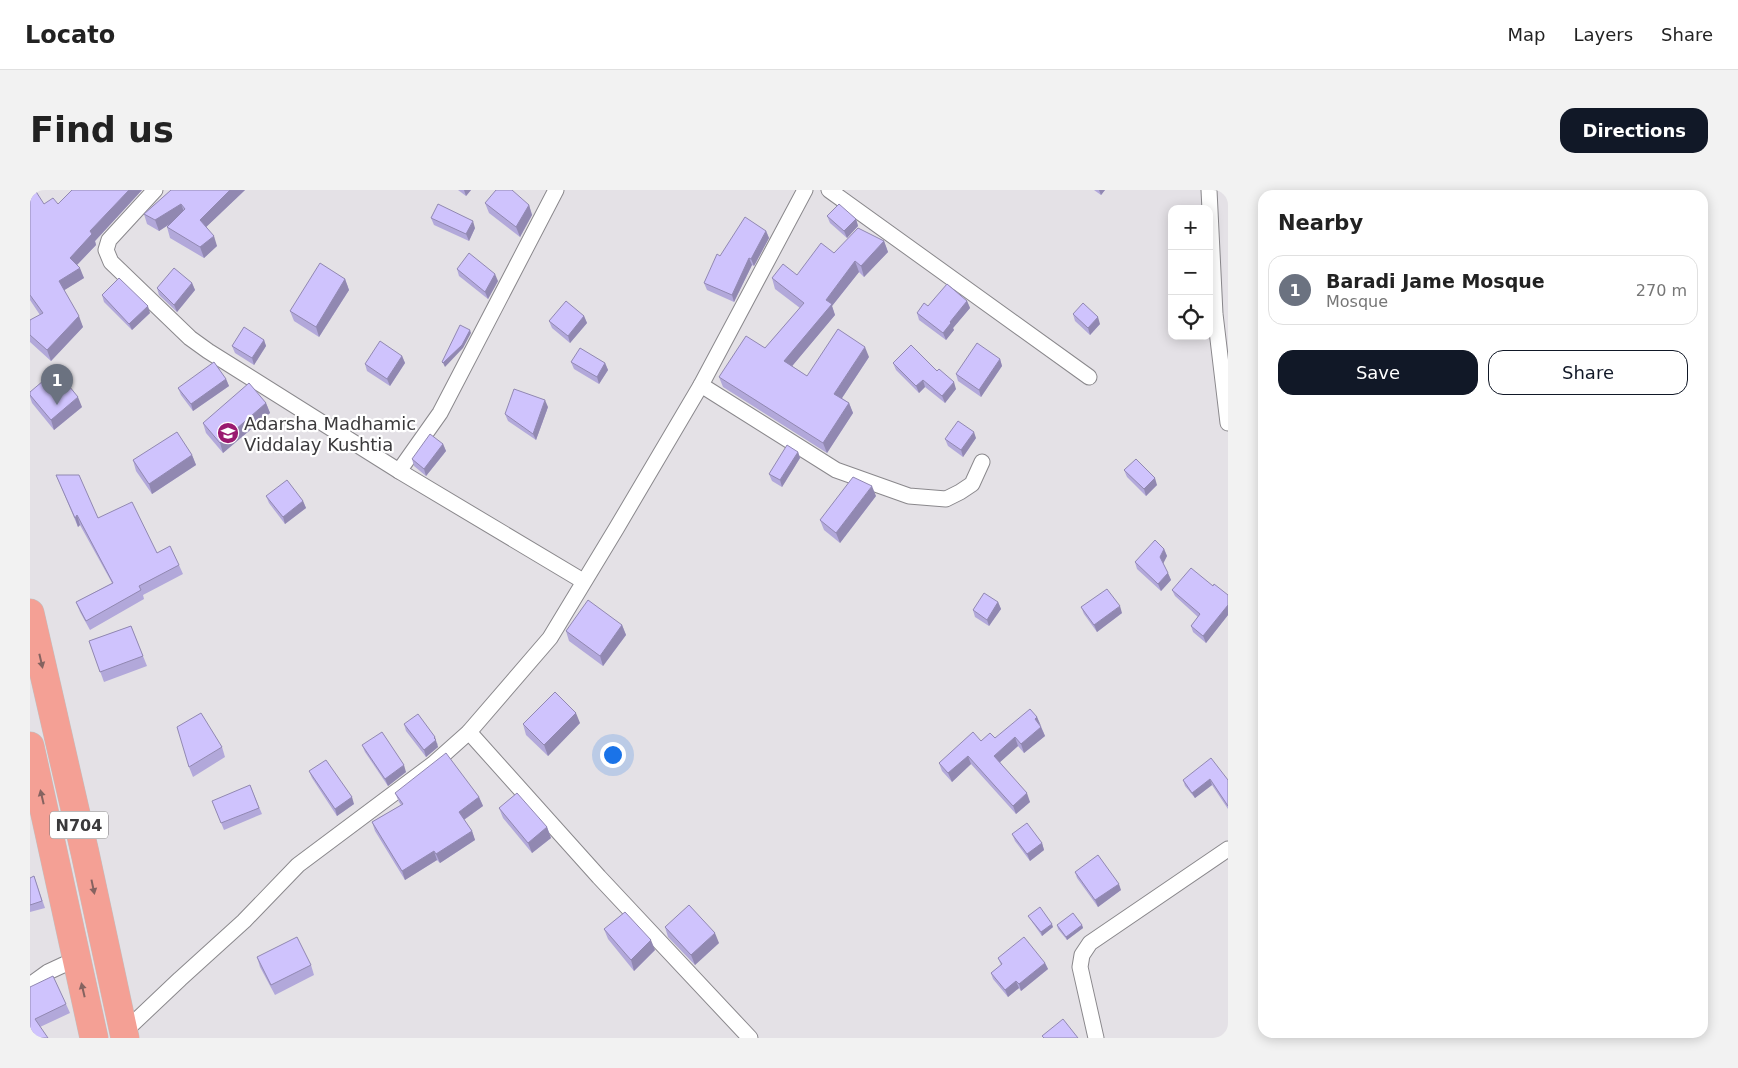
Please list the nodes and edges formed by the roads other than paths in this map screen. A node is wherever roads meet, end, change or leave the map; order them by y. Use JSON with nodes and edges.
{"nodes":[{"id":1,"x":155,"y":190,"type":"edge"},
{"id":2,"x":556,"y":190,"type":"edge"},
{"id":3,"x":805,"y":190,"type":"edge"},
{"id":4,"x":829,"y":190,"type":"edge"},
{"id":5,"x":1209,"y":190,"type":"edge"},
{"id":6,"x":1089,"y":377,"type":"dead end"},
{"id":7,"x":701,"y":385,"type":"junction"},
{"id":8,"x":1228,"y":423,"type":"edge"},
{"id":9,"x":982,"y":462,"type":"dead end"},
{"id":10,"x":399,"y":472,"type":"junction"},
{"id":11,"x":583,"y":582,"type":"junction"},
{"id":12,"x":30,"y":613,"type":"edge"},
{"id":13,"x":469,"y":732,"type":"junction"},
{"id":14,"x":30,"y":746,"type":"edge"},
{"id":15,"x":1228,"y":849,"type":"edge"},
{"id":16,"x":85,"y":853,"type":"junction"},
{"id":17,"x":55,"y":856,"type":"junction"},
{"id":18,"x":76,"y":959,"type":"junction"},
{"id":19,"x":30,"y":985,"type":"edge"},
{"id":20,"x":124,"y":1036,"type":"edge"},
{"id":21,"x":94,"y":1038,"type":"edge"},
{"id":22,"x":750,"y":1038,"type":"edge"},
{"id":23,"x":1096,"y":1038,"type":"edge"}],
"edges":[{"from":1,"to":10,"type":"street"},
{"from":2,"to":10,"type":"street"},
{"from":3,"to":7,"type":"street"},
{"from":4,"to":6,"type":"street"},
{"from":5,"to":8,"type":"street"},
{"from":7,"to":9,"type":"street"},
{"from":7,"to":11,"type":"street"},
{"from":10,"to":11,"type":"street"},
{"from":11,"to":13,"type":"street"},
{"from":12,"to":16,"type":"highway","number":"N704","one_way":true},
{"from":13,"to":20,"type":"street"},
{"from":13,"to":22,"type":"street"},
{"from":17,"to":14,"type":"highway","number":"N704","one_way":true},
{"from":15,"to":23,"type":"street"},
{"from":16,"to":17,"type":"highway"},
{"from":16,"to":20,"type":"highway","number":"N704","one_way":true},
{"from":17,"to":18,"type":"highway","number":"N704"},
{"from":18,"to":19,"type":"street"},
{"from":21,"to":18,"type":"highway","number":"N704","one_way":true}]}
